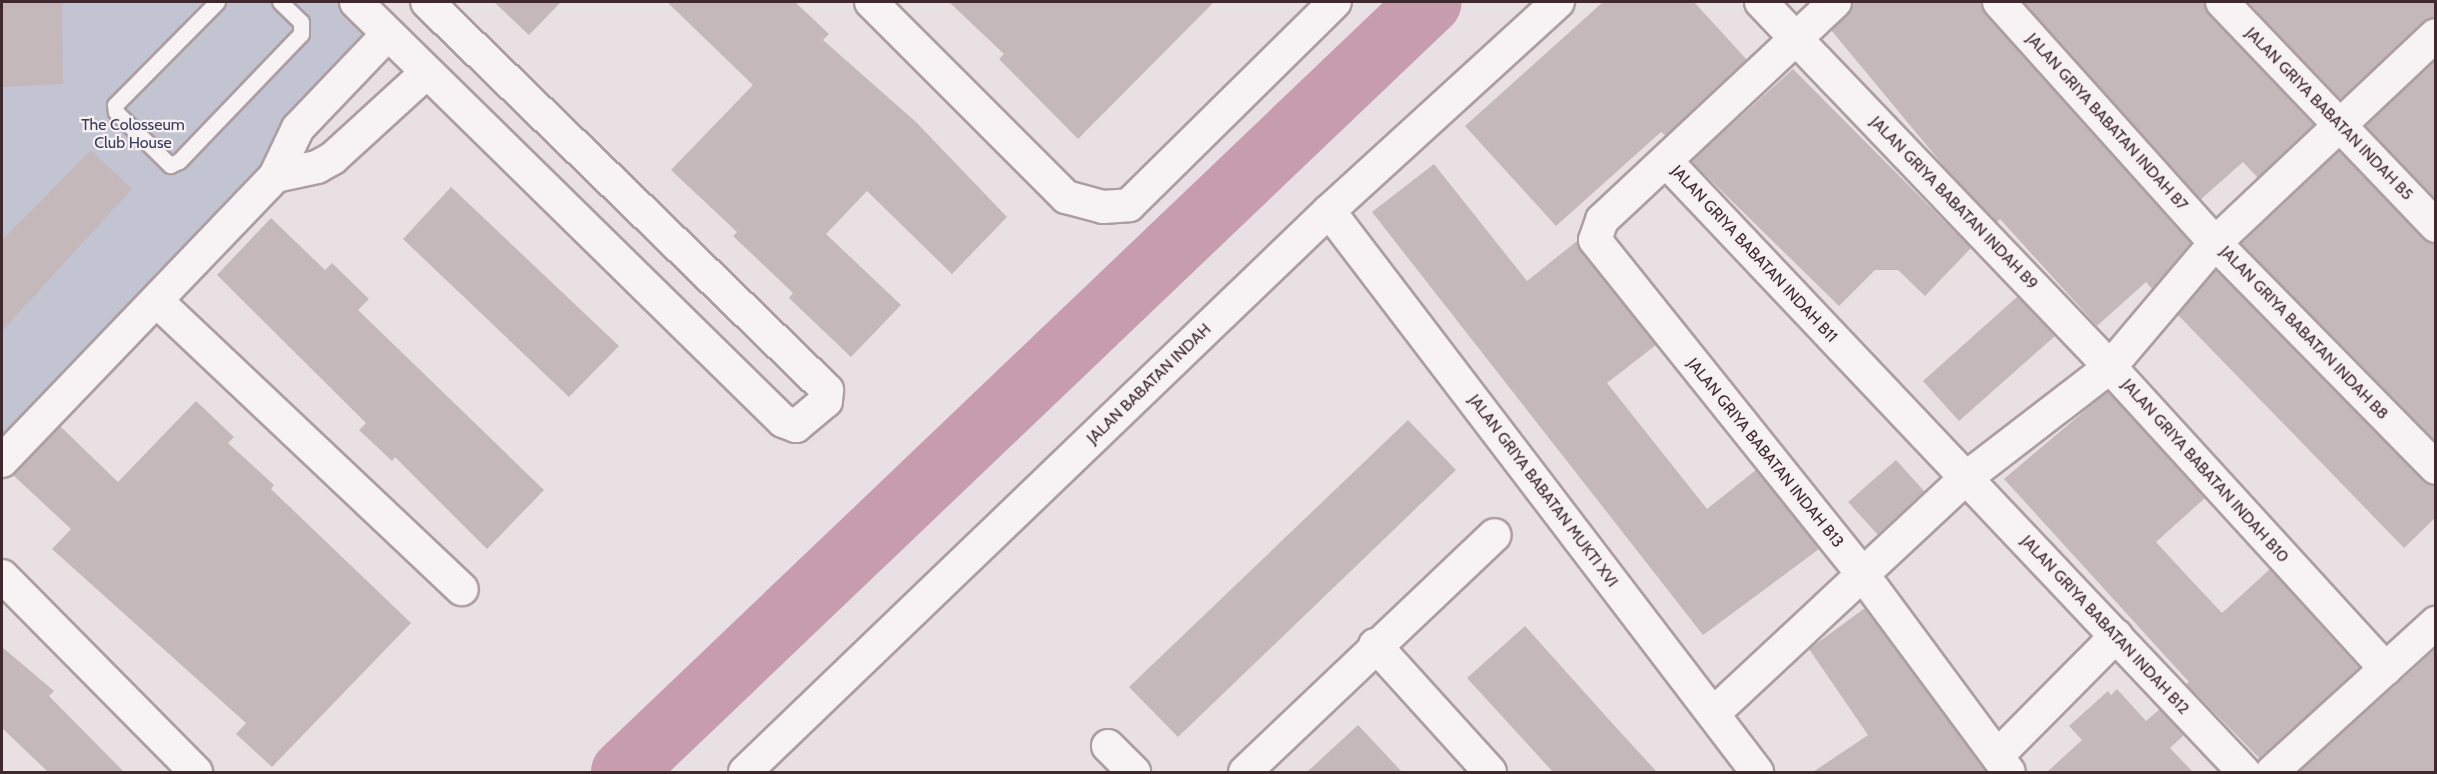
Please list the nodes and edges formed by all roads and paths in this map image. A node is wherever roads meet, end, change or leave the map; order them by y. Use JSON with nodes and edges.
{"nodes":[{"id":1,"x":216,"y":2,"type":"edge"},
{"id":2,"x":280,"y":2,"type":"edge"},
{"id":3,"x":356,"y":2,"type":"edge"},
{"id":4,"x":427,"y":2,"type":"edge"},
{"id":5,"x":871,"y":2,"type":"edge"},
{"id":6,"x":1558,"y":2,"type":"edge"},
{"id":7,"x":1761,"y":2,"type":"edge"},
{"id":8,"x":1835,"y":2,"type":"edge"},
{"id":9,"x":1999,"y":2,"type":"edge"},
{"id":10,"x":2222,"y":2,"type":"edge"},
{"id":11,"x":1318,"y":7,"type":"edge"},
{"id":12,"x":387,"y":34,"type":"junction"},
{"id":13,"x":2436,"y":35,"type":"edge"},
{"id":14,"x":1798,"y":38,"type":"junction"},
{"id":15,"x":426,"y":73,"type":"junction"},
{"id":16,"x":536,"y":109,"type":"junction"},
{"id":17,"x":2339,"y":126,"type":"junction"},
{"id":18,"x":499,"y":144,"type":"junction"},
{"id":19,"x":1666,"y":161,"type":"junction"},
{"id":20,"x":274,"y":176,"type":"junction"},
{"id":21,"x":1329,"y":211,"type":"junction"},
{"id":22,"x":2436,"y":226,"type":"edge"},
{"id":23,"x":2216,"y":243,"type":"junction"},
{"id":24,"x":158,"y":302,"type":"junction"},
{"id":25,"x":2110,"y":367,"type":"junction"},
{"id":26,"x":2,"y":461,"type":"edge"},
{"id":27,"x":2436,"y":468,"type":"edge"},
{"id":28,"x":1966,"y":478,"type":"junction"},
{"id":29,"x":1495,"y":535,"type":"dead end"},
{"id":30,"x":1863,"y":575,"type":"junction"},
{"id":31,"x":2,"y":576,"type":"edge"},
{"id":32,"x":462,"y":589,"type":"dead end"},
{"id":33,"x":2436,"y":623,"type":"edge"},
{"id":34,"x":2116,"y":636,"type":"junction"},
{"id":35,"x":1375,"y":645,"type":"junction"},
{"id":36,"x":2386,"y":669,"type":"junction"},
{"id":37,"x":1715,"y":712,"type":"junction"},
{"id":38,"x":1108,"y":746,"type":"dead end"},
{"id":39,"x":2003,"y":764,"type":"edge"},
{"id":40,"x":196,"y":772,"type":"edge"},
{"id":41,"x":745,"y":772,"type":"edge"},
{"id":42,"x":1134,"y":772,"type":"edge"},
{"id":43,"x":1245,"y":772,"type":"edge"},
{"id":44,"x":1490,"y":772,"type":"edge"},
{"id":45,"x":1757,"y":772,"type":"edge"},
{"id":46,"x":2244,"y":772,"type":"edge"},
{"id":47,"x":2272,"y":772,"type":"edge"}],
"edges":[{"from":1,"to":2,"type":"lane"},
{"from":3,"to":12,"type":"street"},
{"from":4,"to":16,"type":"street"},
{"from":5,"to":11,"type":"street"},
{"from":6,"to":21,"type":"street","name":"JALAN BABATAN INDAH"},
{"from":7,"to":14,"type":"street","name":"JALAN GRIYA BABATAN INDAH B9"},
{"from":8,"to":14,"type":"street"},
{"from":9,"to":23,"type":"street","name":"JALAN GRIYA BABATAN INDAH B7"},
{"from":10,"to":17,"type":"street","name":"JALAN GRIYA BABATAN INDAH B5"},
{"from":12,"to":15,"type":"street"},
{"from":12,"to":20,"type":"street"},
{"from":13,"to":17,"type":"street","name":"JALAN GRIYA BABATAN INDAH B8"},
{"from":14,"to":19,"type":"street","name":"JALAN GRIYA BABATAN INDAH B11"},
{"from":14,"to":25,"type":"street","name":"JALAN GRIYA BABATAN INDAH B9"},
{"from":15,"to":18,"type":"street"},
{"from":15,"to":20,"type":"street"},
{"from":16,"to":18,"type":"street"},
{"from":16,"to":18,"type":"street"},
{"from":17,"to":22,"type":"street","name":"JALAN GRIYA BABATAN INDAH B5"},
{"from":17,"to":23,"type":"street","name":"JALAN GRIYA BABATAN INDAH B8"},
{"from":19,"to":28,"type":"street","name":"JALAN GRIYA BABATAN INDAH B11"},
{"from":19,"to":30,"type":"street","name":"JALAN GRIYA BABATAN INDAH B13"},
{"from":20,"to":24,"type":"street"},
{"from":21,"to":37,"type":"street","name":"JALAN GRIYA BABATAN MUKTI XVI"},
{"from":21,"to":41,"type":"street","name":"JALAN BABATAN INDAH"},
{"from":23,"to":25,"type":"street","name":"JALAN GRIYA BABATAN INDAH B10"},
{"from":23,"to":27,"type":"street","name":"JALAN GRIYA BABATAN INDAH B8"},
{"from":24,"to":26,"type":"street"},
{"from":24,"to":32,"type":"street"},
{"from":25,"to":28,"type":"street"},
{"from":25,"to":36,"type":"street","name":"JALAN GRIYA BABATAN INDAH B10"},
{"from":28,"to":30,"type":"street"},
{"from":28,"to":34,"type":"street","name":"JALAN GRIYA BABATAN INDAH B12"},
{"from":29,"to":35,"type":"street"},
{"from":30,"to":37,"type":"street"},
{"from":30,"to":39,"type":"street","name":"JALAN GRIYA BABATAN INDAH B13"},
{"from":31,"to":40,"type":"street"},
{"from":33,"to":36,"type":"street"},
{"from":34,"to":39,"type":"street","name":"JALAN GRIYA BABATAN INDAH B13"},
{"from":34,"to":46,"type":"street","name":"JALAN GRIYA BABATAN INDAH B12"},
{"from":35,"to":43,"type":"street"},
{"from":35,"to":44,"type":"street"},
{"from":36,"to":47,"type":"street"},
{"from":37,"to":45,"type":"street","name":"JALAN GRIYA BABATAN MUKTI XVI"},
{"from":38,"to":42,"type":"street"}]}
